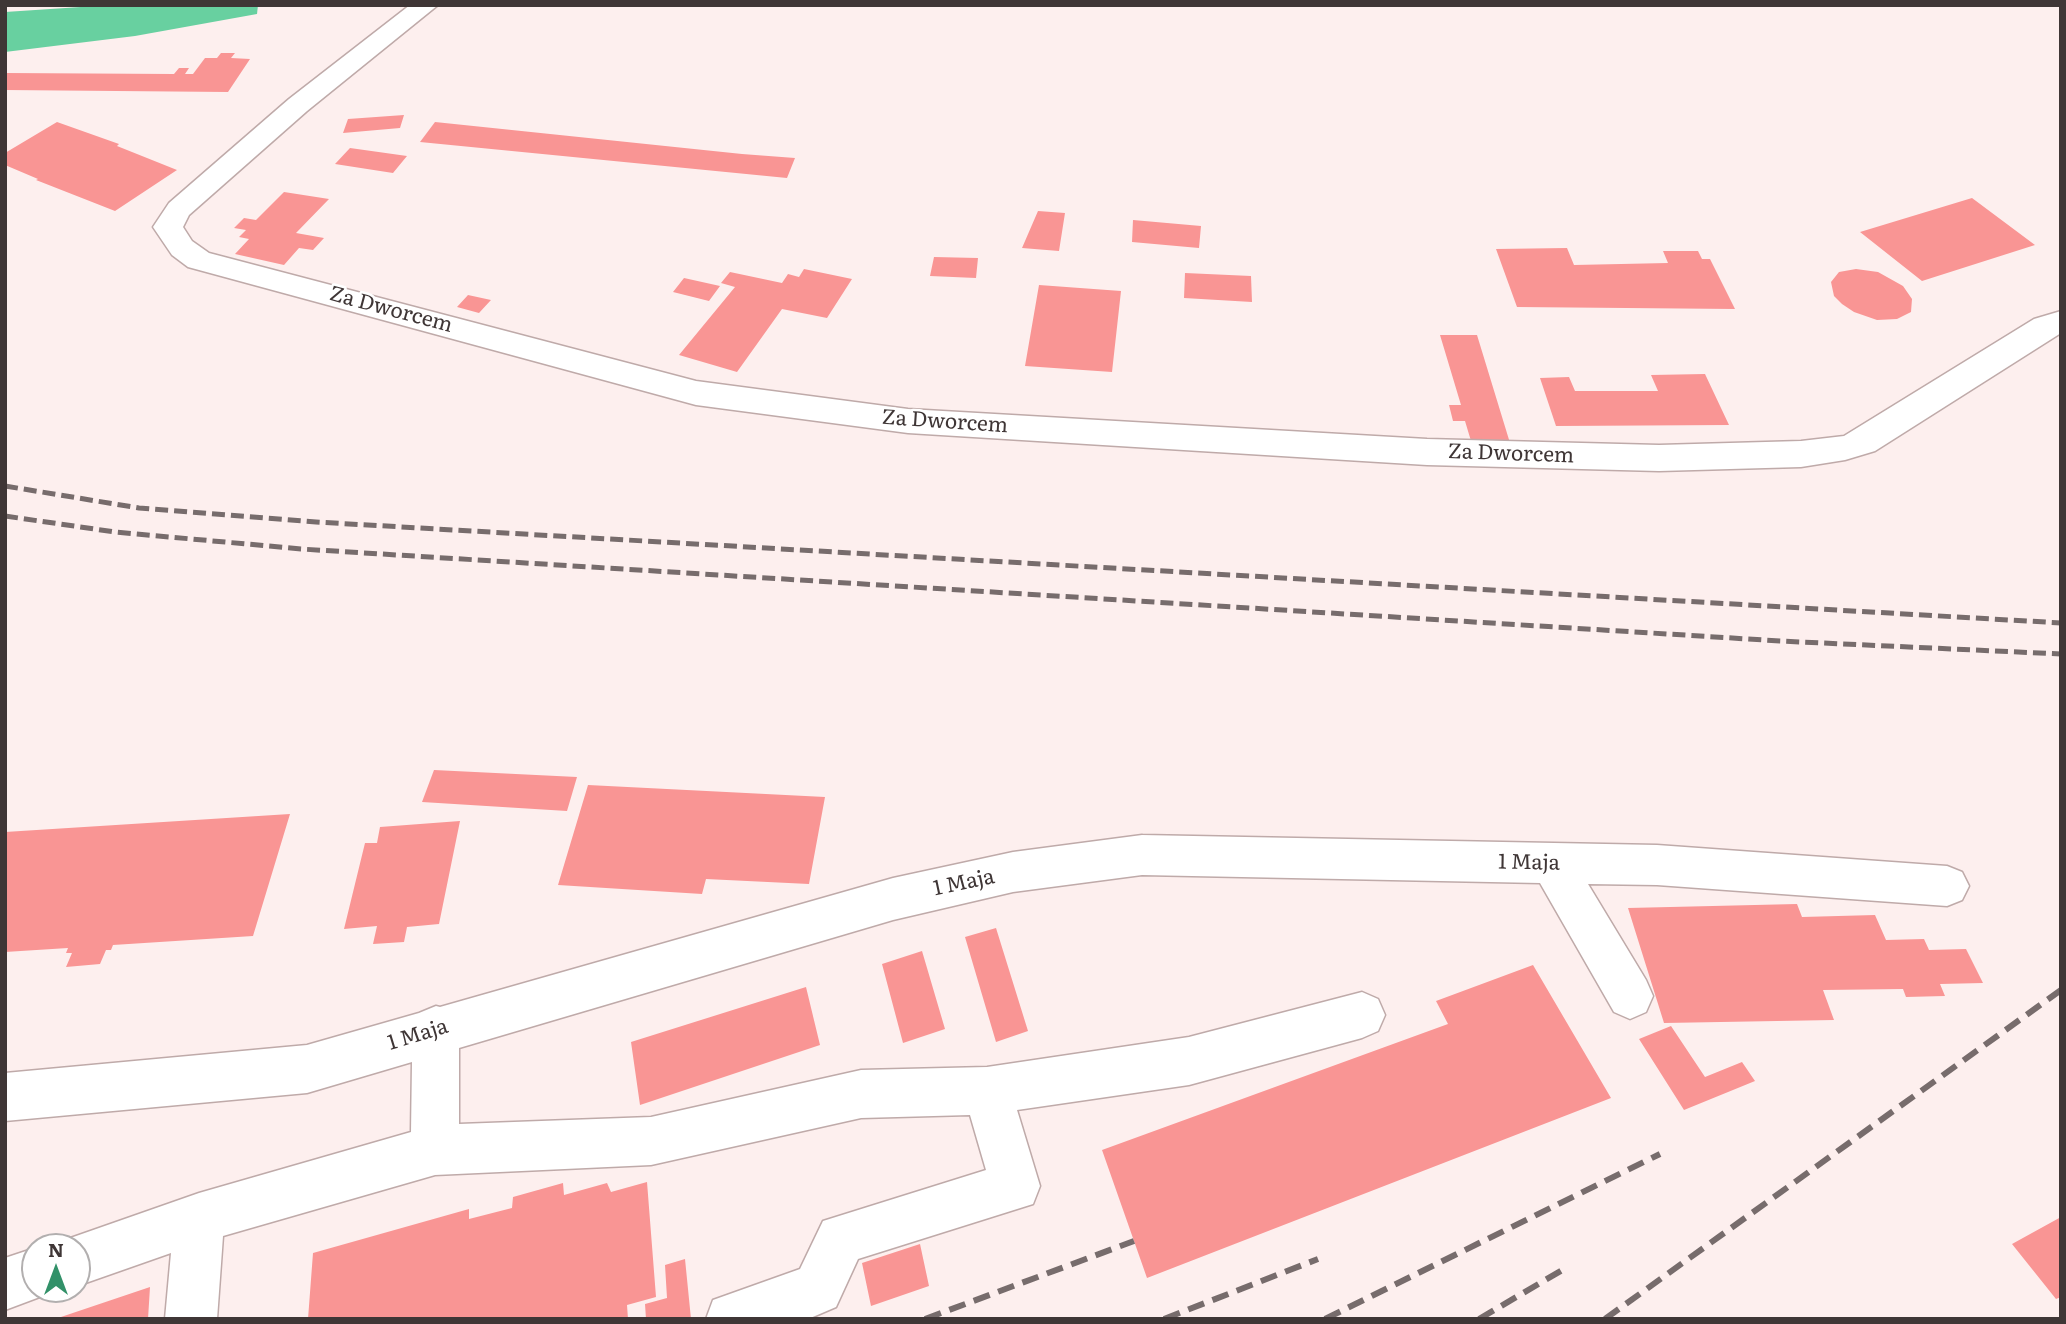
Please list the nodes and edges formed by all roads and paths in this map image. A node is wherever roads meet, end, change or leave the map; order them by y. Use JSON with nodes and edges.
{"nodes":[{"id":1,"x":426,"y":5,"type":"edge"},
{"id":2,"x":2061,"y":321,"type":"edge"},
{"id":3,"x":1552,"y":863,"type":"junction"},
{"id":4,"x":1947,"y":886,"type":"dead end"},
{"id":5,"x":1630,"y":996,"type":"dead end"},
{"id":6,"x":1362,"y":1015,"type":"dead end"},
{"id":7,"x":436,"y":1029,"type":"junction"},
{"id":8,"x":986,"y":1091,"type":"junction"},
{"id":9,"x":5,"y":1097,"type":"edge"},
{"id":10,"x":435,"y":1150,"type":"junction"},
{"id":11,"x":199,"y":1218,"type":"junction"},
{"id":12,"x":91,"y":1255,"type":"edge"},
{"id":13,"x":191,"y":1319,"type":"edge"},
{"id":14,"x":732,"y":1319,"type":"edge"}],
"edges":[{"from":1,"to":2,"type":"street","name":"Za Dworcem"},
{"from":3,"to":4,"type":"street","name":"1 Maja"},
{"from":3,"to":5,"type":"street"},
{"from":3,"to":7,"type":"street","name":"1 Maja"},
{"from":6,"to":8,"type":"street"},
{"from":7,"to":9,"type":"street","name":"1 Maja"},
{"from":7,"to":10,"type":"street"},
{"from":8,"to":10,"type":"street"},
{"from":8,"to":14,"type":"street"},
{"from":10,"to":11,"type":"street"},
{"from":11,"to":12,"type":"street"},
{"from":11,"to":13,"type":"street"}]}
